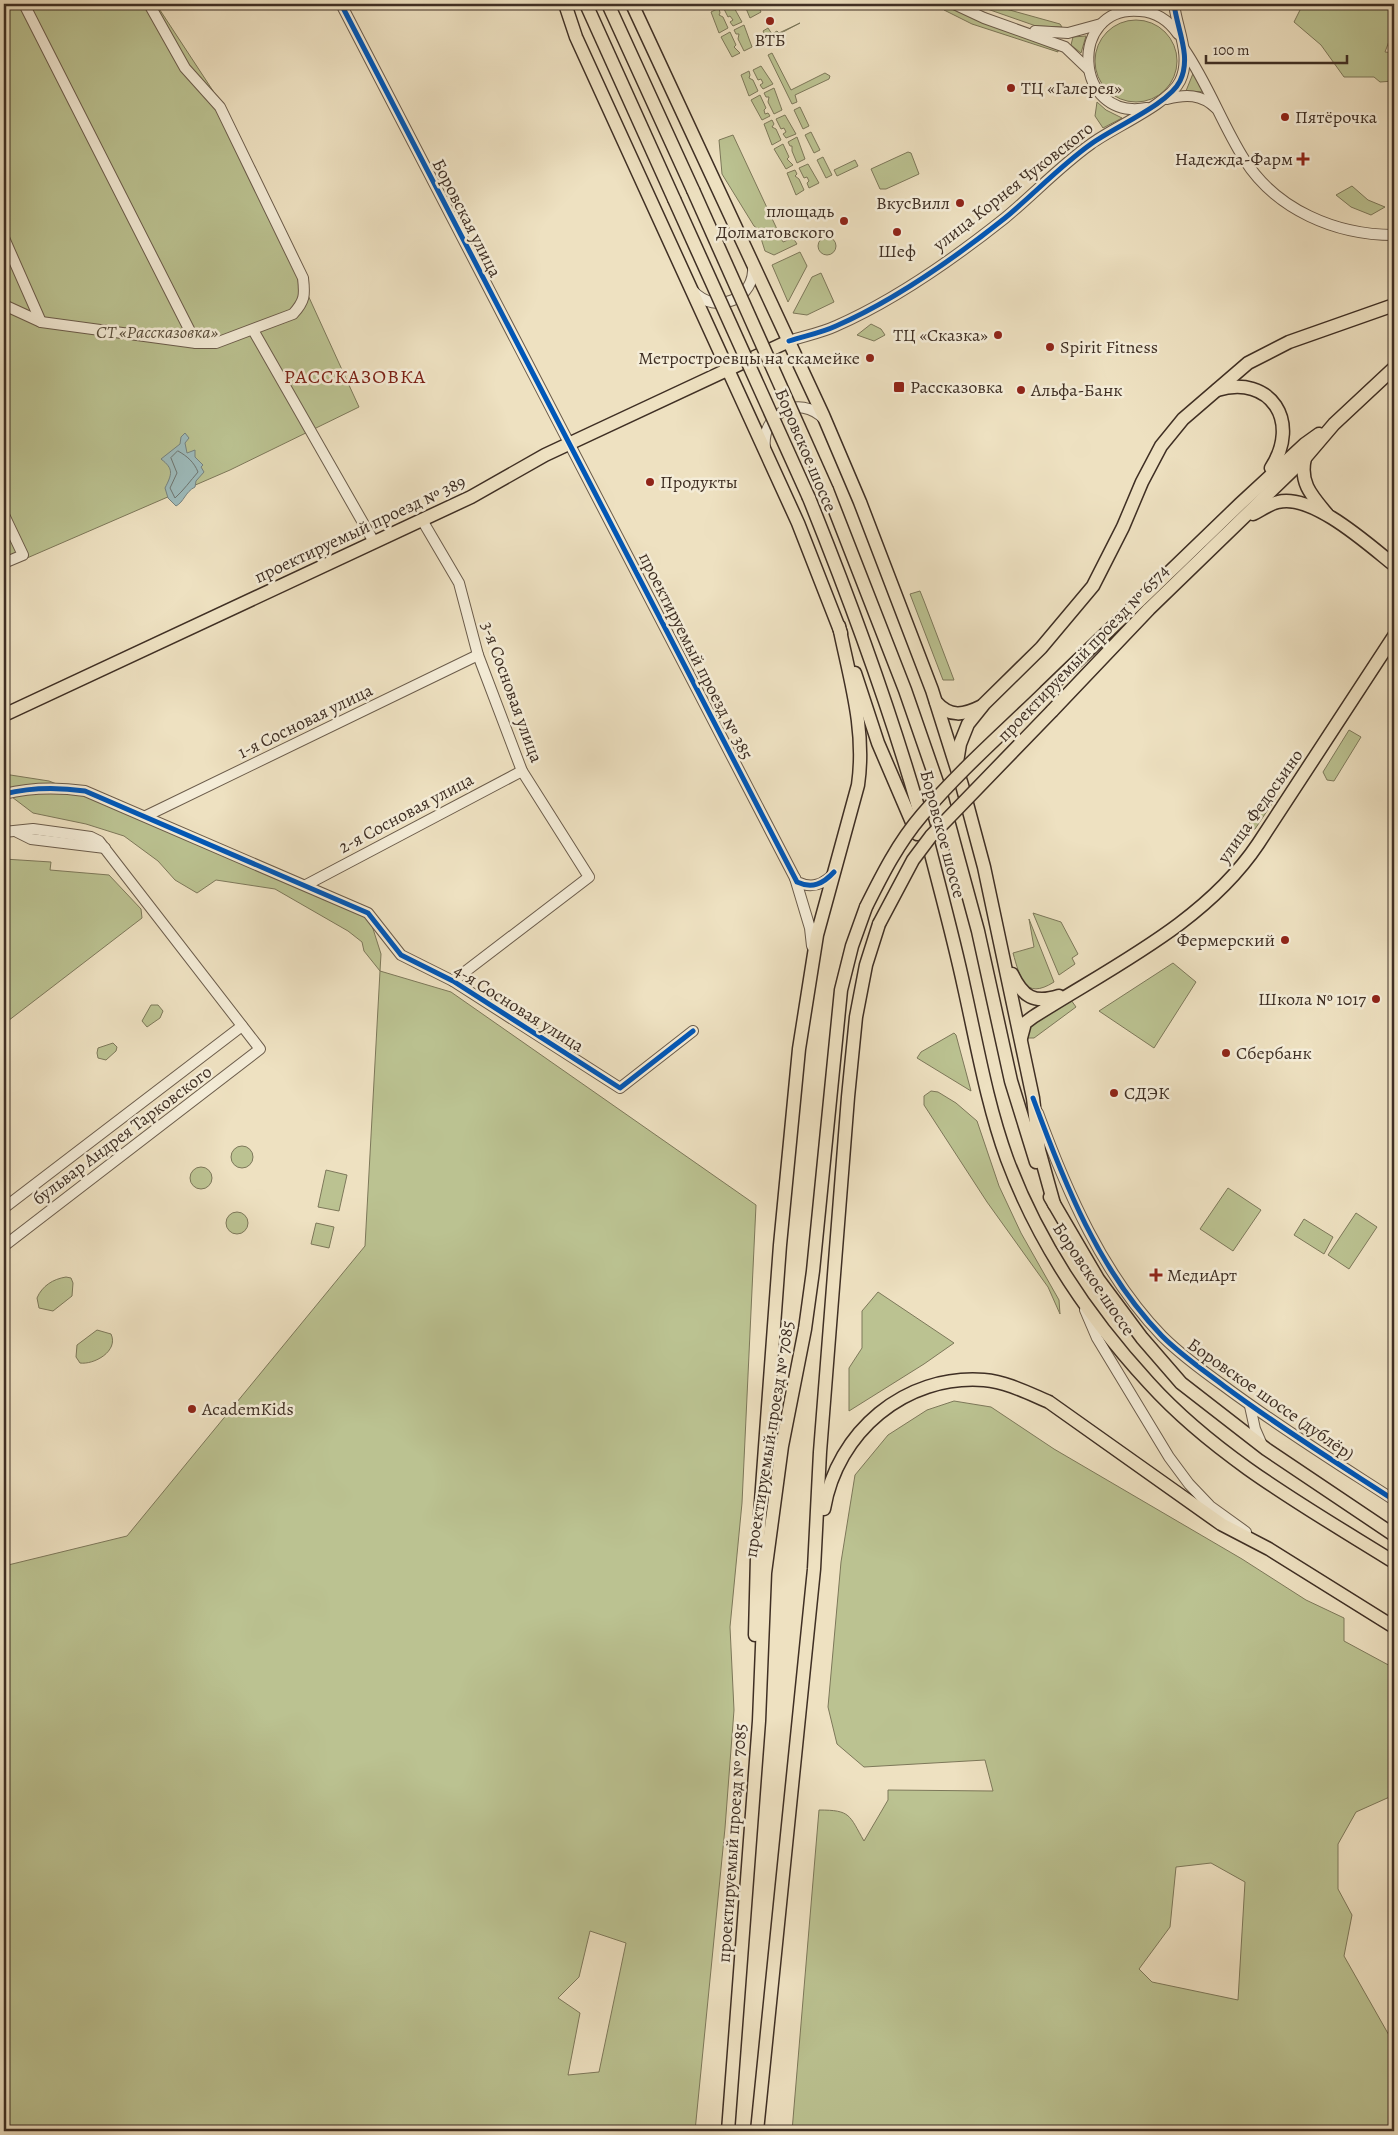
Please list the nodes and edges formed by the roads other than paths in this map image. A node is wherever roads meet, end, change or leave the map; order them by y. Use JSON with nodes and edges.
{"nodes":[{"id":1,"x":24,"y":4,"type":"edge"},
{"id":2,"x":149,"y":4,"type":"edge"},
{"id":3,"x":340,"y":4,"type":"edge"},
{"id":4,"x":565,"y":4,"type":"edge"},
{"id":5,"x":586,"y":4,"type":"edge"},
{"id":6,"x":608,"y":4,"type":"edge"},
{"id":7,"x":632,"y":4,"type":"edge"},
{"id":8,"x":954,"y":4,"type":"edge"},
{"id":9,"x":1126,"y":4,"type":"edge"},
{"id":10,"x":1174,"y":4,"type":"edge"},
{"id":11,"x":1114,"y":16,"type":"junction"},
{"id":12,"x":1104,"y":22,"type":"junction"},
{"id":13,"x":1016,"y":28,"type":"junction"},
{"id":14,"x":1183,"y":45,"type":"junction"},
{"id":15,"x":1088,"y":69,"type":"junction"},
{"id":16,"x":1166,"y":99,"type":"junction"},
{"id":17,"x":1150,"y":107,"type":"junction"},
{"id":18,"x":1218,"y":110,"type":"junction"},
{"id":19,"x":1394,"y":235,"type":"edge"},
{"id":20,"x":4,"y":238,"type":"edge"},
{"id":21,"x":753,"y":260,"type":"junction"},
{"id":22,"x":693,"y":290,"type":"junction"},
{"id":23,"x":1394,"y":304,"type":"edge"},
{"id":24,"x":4,"y":305,"type":"edge"},
{"id":25,"x":41,"y":322,"type":"junction"},
{"id":26,"x":253,"y":330,"type":"junction"},
{"id":27,"x":789,"y":340,"type":"junction"},
{"id":28,"x":196,"y":344,"type":"junction"},
{"id":29,"x":1394,"y":368,"type":"edge"},
{"id":30,"x":729,"y":370,"type":"junction"},
{"id":31,"x":1214,"y":391,"type":"junction"},
{"id":32,"x":1334,"y":424,"type":"junction"},
{"id":33,"x":828,"y":427,"type":"junction"},
{"id":34,"x":570,"y":443,"type":"junction"},
{"id":35,"x":767,"y":455,"type":"junction"},
{"id":36,"x":1305,"y":458,"type":"junction"},
{"id":37,"x":1261,"y":484,"type":"junction"},
{"id":38,"x":1327,"y":514,"type":"junction"},
{"id":39,"x":4,"y":515,"type":"edge"},
{"id":40,"x":422,"y":520,"type":"junction"},
{"id":41,"x":1236,"y":524,"type":"junction"},
{"id":42,"x":374,"y":542,"type":"junction"},
{"id":43,"x":4,"y":563,"type":"edge"},
{"id":44,"x":1394,"y":565,"type":"edge"},
{"id":45,"x":839,"y":626,"type":"junction"},
{"id":46,"x":1394,"y":636,"type":"edge"},
{"id":47,"x":478,"y":655,"type":"junction"},
{"id":48,"x":935,"y":701,"type":"junction"},
{"id":49,"x":984,"y":704,"type":"junction"},
{"id":50,"x":4,"y":716,"type":"edge"},
{"id":51,"x":957,"y":766,"type":"junction"},
{"id":52,"x":522,"y":771,"type":"junction"},
{"id":53,"x":4,"y":794,"type":"edge"},
{"id":54,"x":146,"y":816,"type":"junction"},
{"id":55,"x":4,"y":832,"type":"edge"},
{"id":56,"x":834,"y":872,"type":"junction"},
{"id":57,"x":796,"y":879,"type":"junction"},
{"id":58,"x":306,"y":885,"type":"junction"},
{"id":59,"x":866,"y":907,"type":"joint"},
{"id":60,"x":953,"y":938,"type":"junction"},
{"id":61,"x":1005,"y":959,"type":"junction"},
{"id":62,"x":812,"y":965,"type":"junction"},
{"id":63,"x":453,"y":981,"type":"junction"},
{"id":64,"x":1069,"y":994,"type":"junction"},
{"id":65,"x":242,"y":1026,"type":"junction"},
{"id":66,"x":693,"y":1031,"type":"dead end"},
{"id":67,"x":1021,"y":1051,"type":"junction"},
{"id":68,"x":1033,"y":1098,"type":"junction"},
{"id":69,"x":1054,"y":1204,"type":"junction"},
{"id":70,"x":4,"y":1208,"type":"edge"},
{"id":71,"x":4,"y":1246,"type":"edge"},
{"id":72,"x":1078,"y":1293,"type":"junction"},
{"id":73,"x":1250,"y":1406,"type":"junction"},
{"id":74,"x":1266,"y":1450,"type":"junction"},
{"id":75,"x":1394,"y":1500,"type":"edge"},
{"id":76,"x":1394,"y":1535,"type":"edge"},
{"id":77,"x":1269,"y":1549,"type":"junction"},
{"id":78,"x":1394,"y":1562,"type":"edge"},
{"id":79,"x":814,"y":1569,"type":"junction"},
{"id":80,"x":1394,"y":1627,"type":"edge"},
{"id":81,"x":759,"y":1721,"type":"junction"},
{"id":82,"x":728,"y":2131,"type":"edge"},
{"id":83,"x":757,"y":2131,"type":"edge"}],
"edges":[{"from":1,"to":28,"type":"street"},
{"from":2,"to":26,"type":"street"},
{"from":3,"to":34,"type":"street","name":"Боровская улица"},
{"from":4,"to":22,"type":"main road"},
{"from":5,"to":60,"type":"main road","name":"Боровское шоссе","bridge":true},
{"from":6,"to":69,"type":"main road","name":"Боровское шоссе","bridge":true},
{"from":7,"to":21,"type":"main road"},
{"from":8,"to":13,"type":"street"},
{"from":9,"to":11,"type":"street"},
{"from":10,"to":14,"type":"street","name":"улица Корнея Чуковского"},
{"from":11,"to":12,"type":"street"},
{"from":11,"to":14,"type":"street"},
{"from":12,"to":13,"type":"street"},
{"from":12,"to":15,"type":"street"},
{"from":13,"to":15,"type":"street"},
{"from":14,"to":16,"type":"street","name":"улица Корнея Чуковского"},
{"from":14,"to":18,"type":"street"},
{"from":15,"to":17,"type":"street","name":"улица Корнея Чуковского"},
{"from":16,"to":17,"type":"street","name":"улица Корнея Чуковского"},
{"from":16,"to":18,"type":"street"},
{"from":17,"to":27,"type":"street","name":"улица Корнея Чуковского"},
{"from":18,"to":19,"type":"street"},
{"from":20,"to":25,"type":"street"},
{"from":21,"to":22,"type":"street"},
{"from":21,"to":27,"type":"main road"},
{"from":22,"to":30,"type":"main road"},
{"from":23,"to":31,"type":"main road"},
{"from":24,"to":25,"type":"street"},
{"from":25,"to":28,"type":"street"},
{"from":26,"to":28,"type":"street"},
{"from":26,"to":42,"type":"street"},
{"from":27,"to":30,"type":"main road","name":"проектируемый проезд № 389"},
{"from":27,"to":33,"type":"main road"},
{"from":29,"to":32,"type":"main road","name":"проектируемый проезд № 6574"},
{"from":30,"to":34,"type":"main road","name":"проектируемый проезд № 389"},
{"from":30,"to":35,"type":"main road"},
{"from":31,"to":37,"type":"main road"},
{"from":31,"to":49,"type":"main road"},
{"from":32,"to":36,"type":"main road","name":"проектируемый проезд № 6574"},
{"from":32,"to":37,"type":"main road","name":"проектируемый проезд № 6574"},
{"from":33,"to":35,"type":"street"},
{"from":33,"to":48,"type":"main road"},
{"from":34,"to":40,"type":"main road","name":"проектируемый проезд № 389"},
{"from":34,"to":57,"type":"street","name":"проектируемый проезд № 385"},
{"from":35,"to":45,"type":"main road"},
{"from":36,"to":38,"type":"main road"},
{"from":36,"to":41,"type":"main road","name":"проектируемый проезд № 6574"},
{"from":37,"to":59,"type":"main road","name":"проектируемый проезд № 6574","bridge":true},
{"from":38,"to":41,"type":"main road"},
{"from":38,"to":44,"type":"main road"},
{"from":39,"to":43,"type":"street"},
{"from":40,"to":42,"type":"main road","name":"проектируемый проезд № 389"},
{"from":40,"to":47,"type":"street","name":"3-я Сосновая улица"},
{"from":41,"to":79,"type":"main road","name":"проектируемый проезд № 6574","bridge":true},
{"from":42,"to":50,"type":"main road","name":"проектируемый проезд № 389"},
{"from":45,"to":56,"type":"main road"},
{"from":45,"to":60,"type":"main road"},
{"from":46,"to":64,"type":"main road","name":"улица Федосьино"},
{"from":47,"to":52,"type":"street","name":"3-я Сосновая улица"},
{"from":47,"to":54,"type":"street","name":"1-я Сосновая улица"},
{"from":48,"to":49,"type":"main road"},
{"from":48,"to":51,"type":"main road"},
{"from":49,"to":51,"type":"main road"},
{"from":51,"to":61,"type":"main road"},
{"from":52,"to":58,"type":"street","name":"2-я Сосновая улица"},
{"from":52,"to":63,"type":"street","name":"3-я Сосновая улица"},
{"from":53,"to":54,"type":"street","name":"4-я Сосновая улица"},
{"from":54,"to":58,"type":"street","name":"4-я Сосновая улица"},
{"from":55,"to":65,"type":"street"},
{"from":56,"to":57,"type":"street"},
{"from":56,"to":62,"type":"main road"},
{"from":57,"to":62,"type":"street","name":"проектируемый проезд № 385"},
{"from":58,"to":63,"type":"street","name":"4-я Сосновая улица"},
{"from":59,"to":81,"type":"main road","name":"проектируемый проезд № 7085"},
{"from":60,"to":72,"type":"main road","name":"Боровское шоссе"},
{"from":61,"to":64,"type":"main road"},
{"from":61,"to":67,"type":"main road"},
{"from":62,"to":81,"type":"main road"},
{"from":63,"to":66,"type":"street","name":"4-я Сосновая улица"},
{"from":64,"to":67,"type":"main road","name":"улица Федосьино"},
{"from":65,"to":70,"type":"street","name":"бульвар Андрея Тарковского"},
{"from":65,"to":71,"type":"street","name":"бульвар Андрея Тарковского"},
{"from":67,"to":68,"type":"main road"},
{"from":68,"to":69,"type":"main road"},
{"from":68,"to":73,"type":"street","name":"Боровское шоссе (дублёр)"},
{"from":69,"to":74,"type":"main road","name":"Боровское шоссе"},
{"from":72,"to":77,"type":"street"},
{"from":72,"to":78,"type":"main road","name":"Боровское шоссе"},
{"from":73,"to":74,"type":"street"},
{"from":73,"to":75,"type":"street","name":"Боровское шоссе (дублёр)"},
{"from":74,"to":76,"type":"main road","name":"Боровское шоссе"},
{"from":77,"to":79,"type":"main road"},
{"from":77,"to":80,"type":"main road"},
{"from":79,"to":83,"type":"main road"},
{"from":81,"to":82,"type":"main road","name":"проектируемый проезд № 7085"}]}
